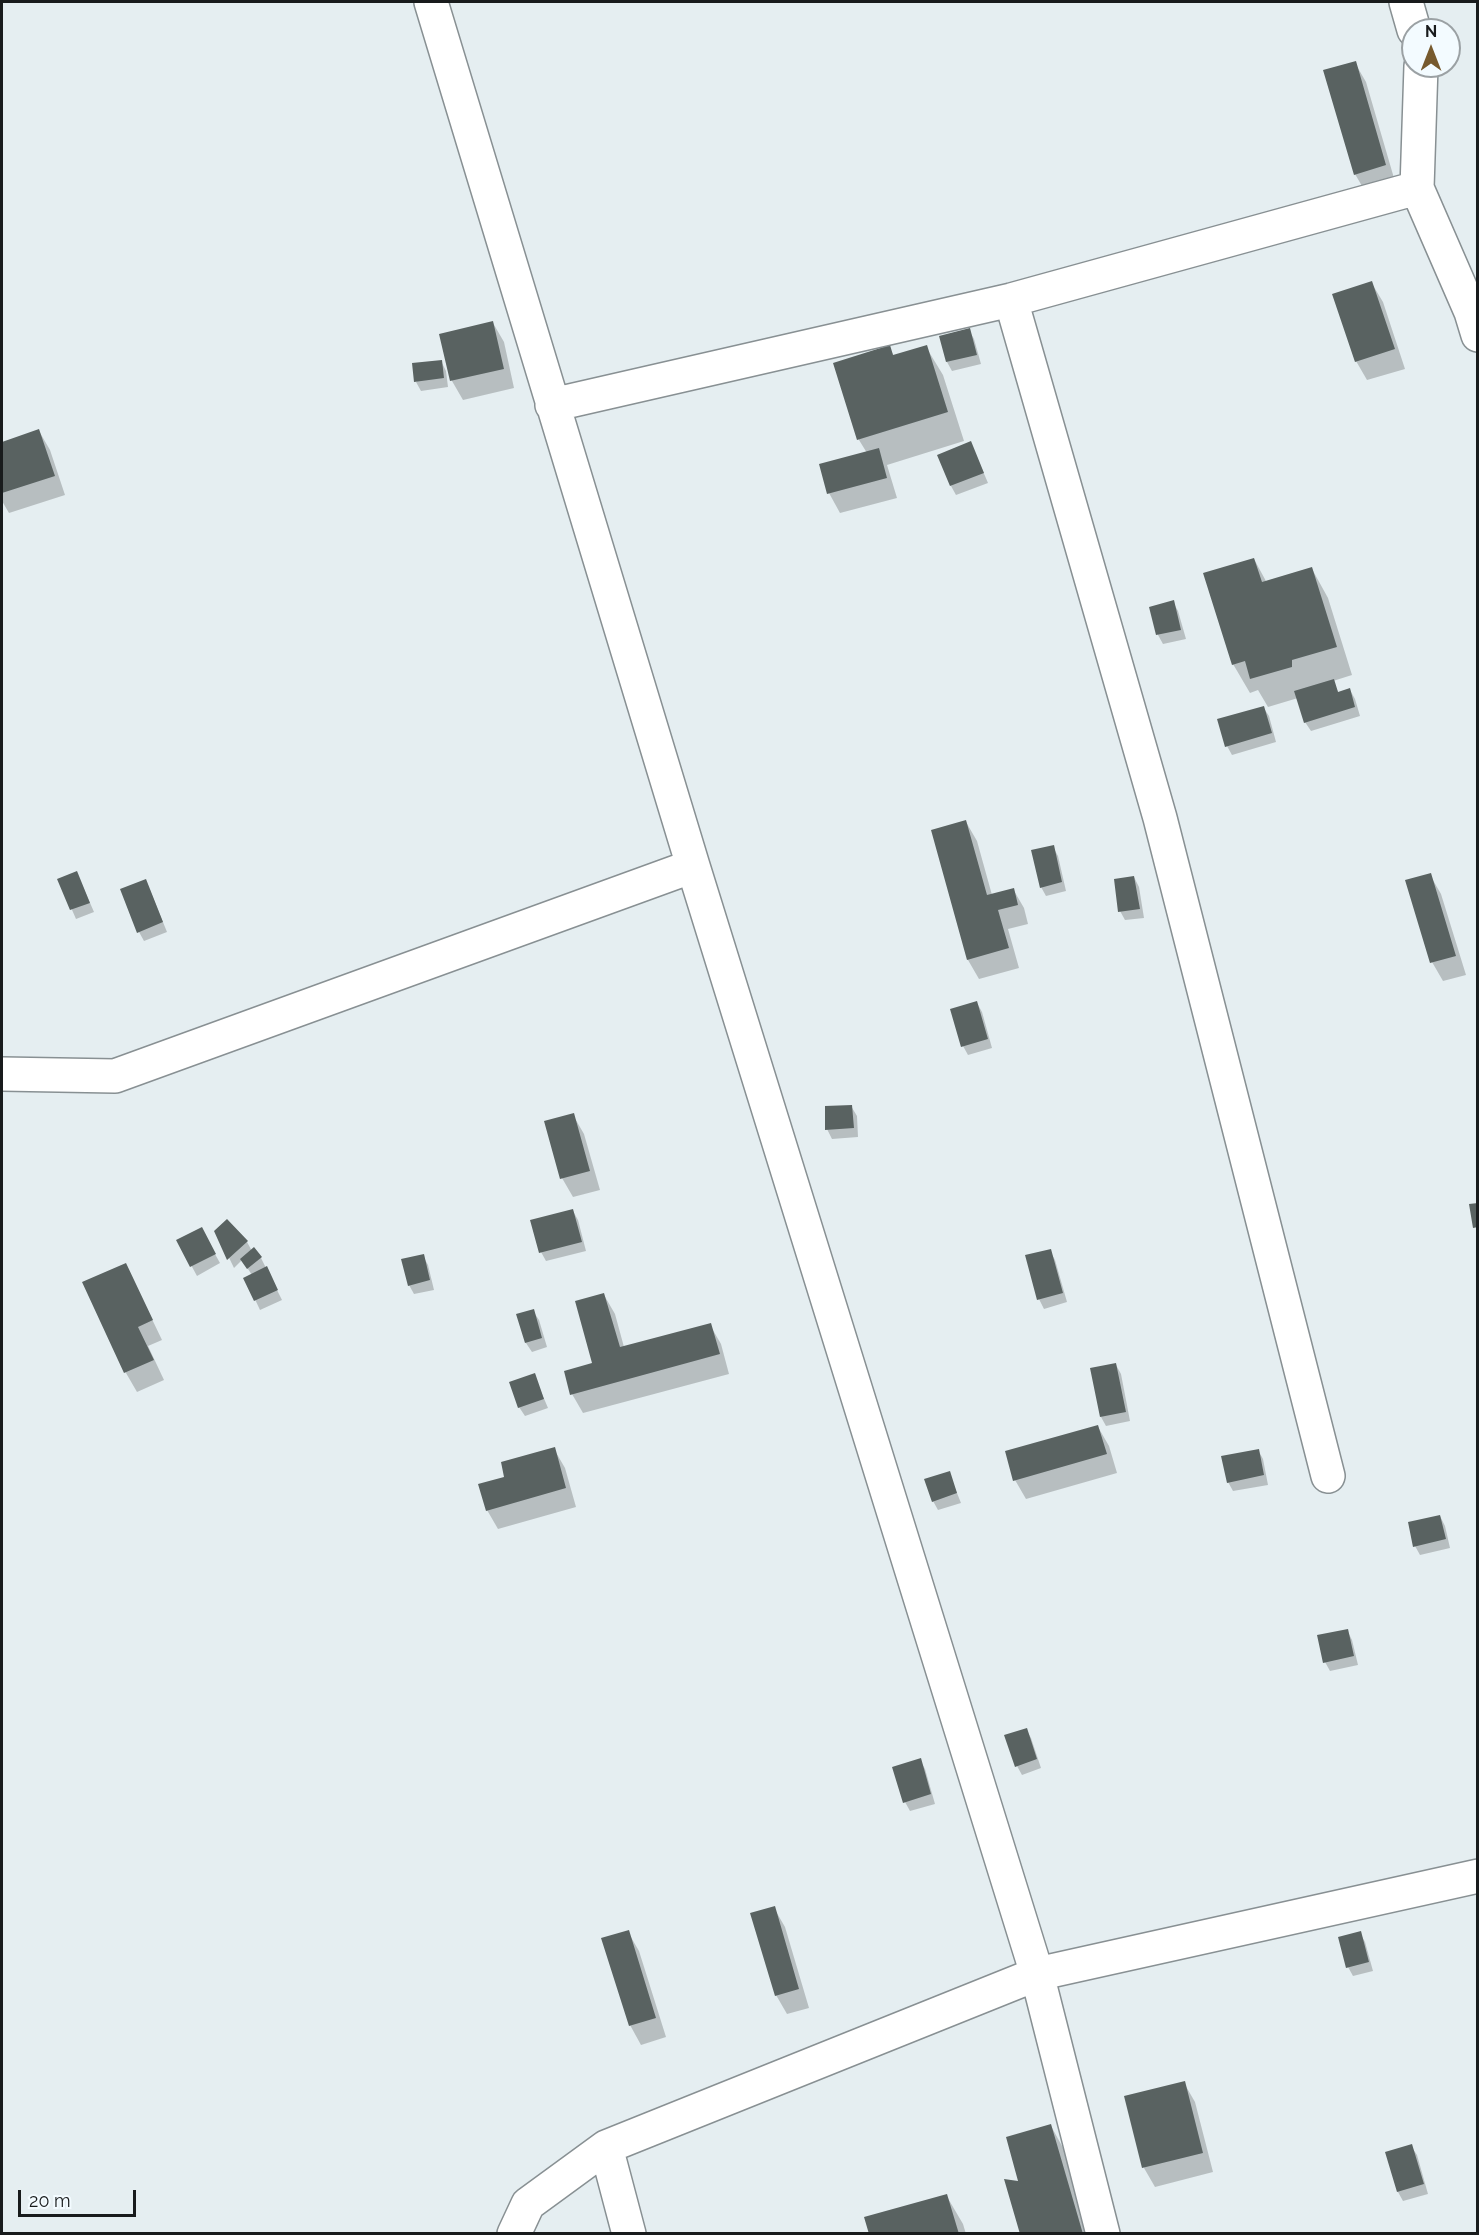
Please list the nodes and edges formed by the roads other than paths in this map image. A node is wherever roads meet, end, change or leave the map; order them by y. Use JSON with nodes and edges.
{"nodes":[{"id":1,"x":431,"y":2,"type":"edge"},
{"id":2,"x":1406,"y":2,"type":"edge"},
{"id":3,"x":1411,"y":18,"type":"edge"},
{"id":4,"x":1421,"y":78,"type":"edge"},
{"id":5,"x":1417,"y":188,"type":"junction"},
{"id":6,"x":1011,"y":300,"type":"junction"},
{"id":7,"x":1478,"y":335,"type":"edge"},
{"id":8,"x":552,"y":405,"type":"junction"},
{"id":9,"x":693,"y":866,"type":"junction"},
{"id":10,"x":2,"y":1074,"type":"edge"},
{"id":11,"x":1328,"y":1476,"type":"dead end"},
{"id":12,"x":1478,"y":1876,"type":"edge"},
{"id":13,"x":1036,"y":1974,"type":"junction"},
{"id":14,"x":606,"y":2147,"type":"junction"},
{"id":15,"x":514,"y":2234,"type":"edge"},
{"id":16,"x":629,"y":2234,"type":"edge"},
{"id":17,"x":1103,"y":2234,"type":"edge"}],
"edges":[{"from":1,"to":8,"type":"street"},
{"from":2,"to":3,"type":"street"},
{"from":4,"to":5,"type":"street"},
{"from":5,"to":6,"type":"street"},
{"from":5,"to":7,"type":"street"},
{"from":6,"to":8,"type":"street"},
{"from":6,"to":11,"type":"street"},
{"from":8,"to":9,"type":"street"},
{"from":9,"to":10,"type":"street"},
{"from":9,"to":13,"type":"street"},
{"from":12,"to":13,"type":"street"},
{"from":13,"to":14,"type":"street"},
{"from":13,"to":17,"type":"street"},
{"from":14,"to":15,"type":"street"},
{"from":14,"to":16,"type":"street"}]}
